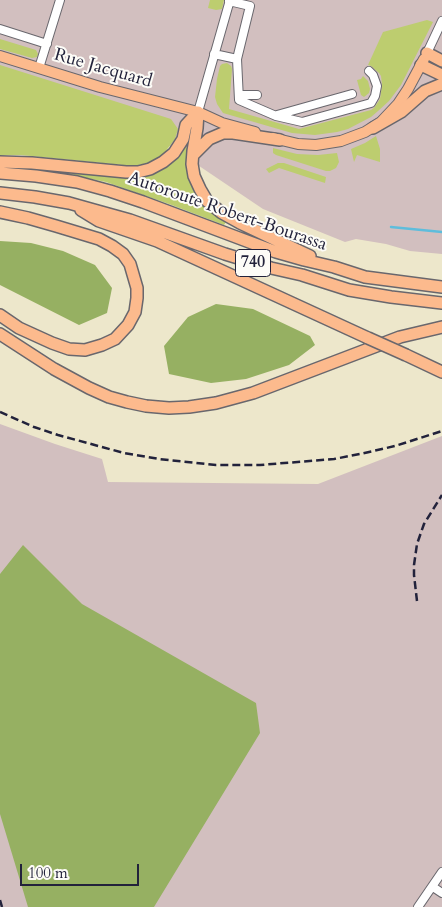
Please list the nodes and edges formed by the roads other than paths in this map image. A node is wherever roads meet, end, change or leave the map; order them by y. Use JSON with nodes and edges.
{"nodes":[{"id":1,"x":60,"y":0,"type":"edge"},
{"id":2,"x":230,"y":1,"type":"edge"},
{"id":3,"x":442,"y":21,"type":"edge"},
{"id":4,"x":0,"y":29,"type":"edge"},
{"id":5,"x":47,"y":44,"type":"junction"},
{"id":6,"x":427,"y":53,"type":"junction"},
{"id":7,"x":214,"y":54,"type":"junction"},
{"id":8,"x":0,"y":56,"type":"edge"},
{"id":9,"x":237,"y":59,"type":"junction"},
{"id":10,"x":442,"y":61,"type":"edge"},
{"id":11,"x":421,"y":65,"type":"junction"},
{"id":12,"x":39,"y":68,"type":"junction"},
{"id":13,"x":369,"y":71,"type":"dead end"},
{"id":14,"x":442,"y":75,"type":"edge"},
{"id":15,"x":442,"y":84,"type":"edge"},
{"id":16,"x":238,"y":94,"type":"junction"},
{"id":17,"x":352,"y":94,"type":"dead end"},
{"id":18,"x":257,"y":95,"type":"dead end"},
{"id":19,"x":198,"y":112,"type":"junction"},
{"id":20,"x":276,"y":116,"type":"junction"},
{"id":21,"x":373,"y":128,"type":"junction"},
{"id":22,"x":280,"y":140,"type":"junction"},
{"id":23,"x":193,"y":155,"type":"junction"},
{"id":24,"x":0,"y":162,"type":"edge"},
{"id":25,"x":0,"y":173,"type":"edge"},
{"id":26,"x":0,"y":193,"type":"edge"},
{"id":27,"x":69,"y":203,"type":"junction"},
{"id":28,"x":0,"y":212,"type":"edge"},
{"id":29,"x":334,"y":267,"type":"junction"},
{"id":30,"x":442,"y":287,"type":"edge"},
{"id":31,"x":442,"y":303,"type":"edge"},
{"id":32,"x":0,"y":315,"type":"edge"},
{"id":33,"x":442,"y":327,"type":"edge"},
{"id":34,"x":0,"y":334,"type":"edge"},
{"id":35,"x":442,"y":372,"type":"edge"},
{"id":36,"x":442,"y":872,"type":"edge"},
{"id":37,"x":433,"y":887,"type":"junction"},
{"id":38,"x":442,"y":893,"type":"edge"},
{"id":39,"x":418,"y":907,"type":"edge"}],
"edges":[{"from":1,"to":5,"type":"street"},
{"from":2,"to":7,"type":"street"},
{"from":2,"to":9,"type":"street"},
{"from":3,"to":6,"type":"street"},
{"from":4,"to":5,"type":"street"},
{"from":5,"to":12,"type":"street"},
{"from":6,"to":10,"type":"highway"},
{"from":6,"to":11,"type":"main road","name":"Rue Jacquard"},
{"from":7,"to":9,"type":"street"},
{"from":7,"to":19,"type":"street"},
{"from":8,"to":12,"type":"main road","name":"Rue Jacquard"},
{"from":9,"to":16,"type":"street"},
{"from":11,"to":14,"type":"highway"},
{"from":11,"to":21,"type":"main road","name":"Rue Jacquard"},
{"from":12,"to":19,"type":"main road","name":"Rue Jacquard"},
{"from":13,"to":20,"type":"street"},
{"from":15,"to":21,"type":"highway"},
{"from":16,"to":18,"type":"street"},
{"from":16,"to":20,"type":"street"},
{"from":17,"to":20,"type":"street"},
{"from":19,"to":22,"type":"main road","name":"Rue Jacquard"},
{"from":19,"to":23,"type":"highway"},
{"from":19,"to":24,"type":"highway"},
{"from":21,"to":22,"type":"main road","name":"Rue Jacquard"},
{"from":22,"to":23,"type":"highway"},
{"from":23,"to":29,"type":"highway"},
{"from":25,"to":29,"type":"highway","name":"Autoroute Robert-Bourassa","number":"740"},
{"from":26,"to":27,"type":"highway","name":"Autoroute Robert-Bourassa","number":"740"},
{"from":27,"to":31,"type":"highway","name":"Autoroute Robert-Bourassa","number":"740"},
{"from":27,"to":35,"type":"highway","bridge":true},
{"from":28,"to":32,"type":"highway"},
{"from":29,"to":30,"type":"highway","name":"Autoroute Robert-Bourassa","number":"740"},
{"from":33,"to":34,"type":"highway"},
{"from":36,"to":37,"type":"street"},
{"from":37,"to":38,"type":"street"},
{"from":37,"to":39,"type":"street"}]}
